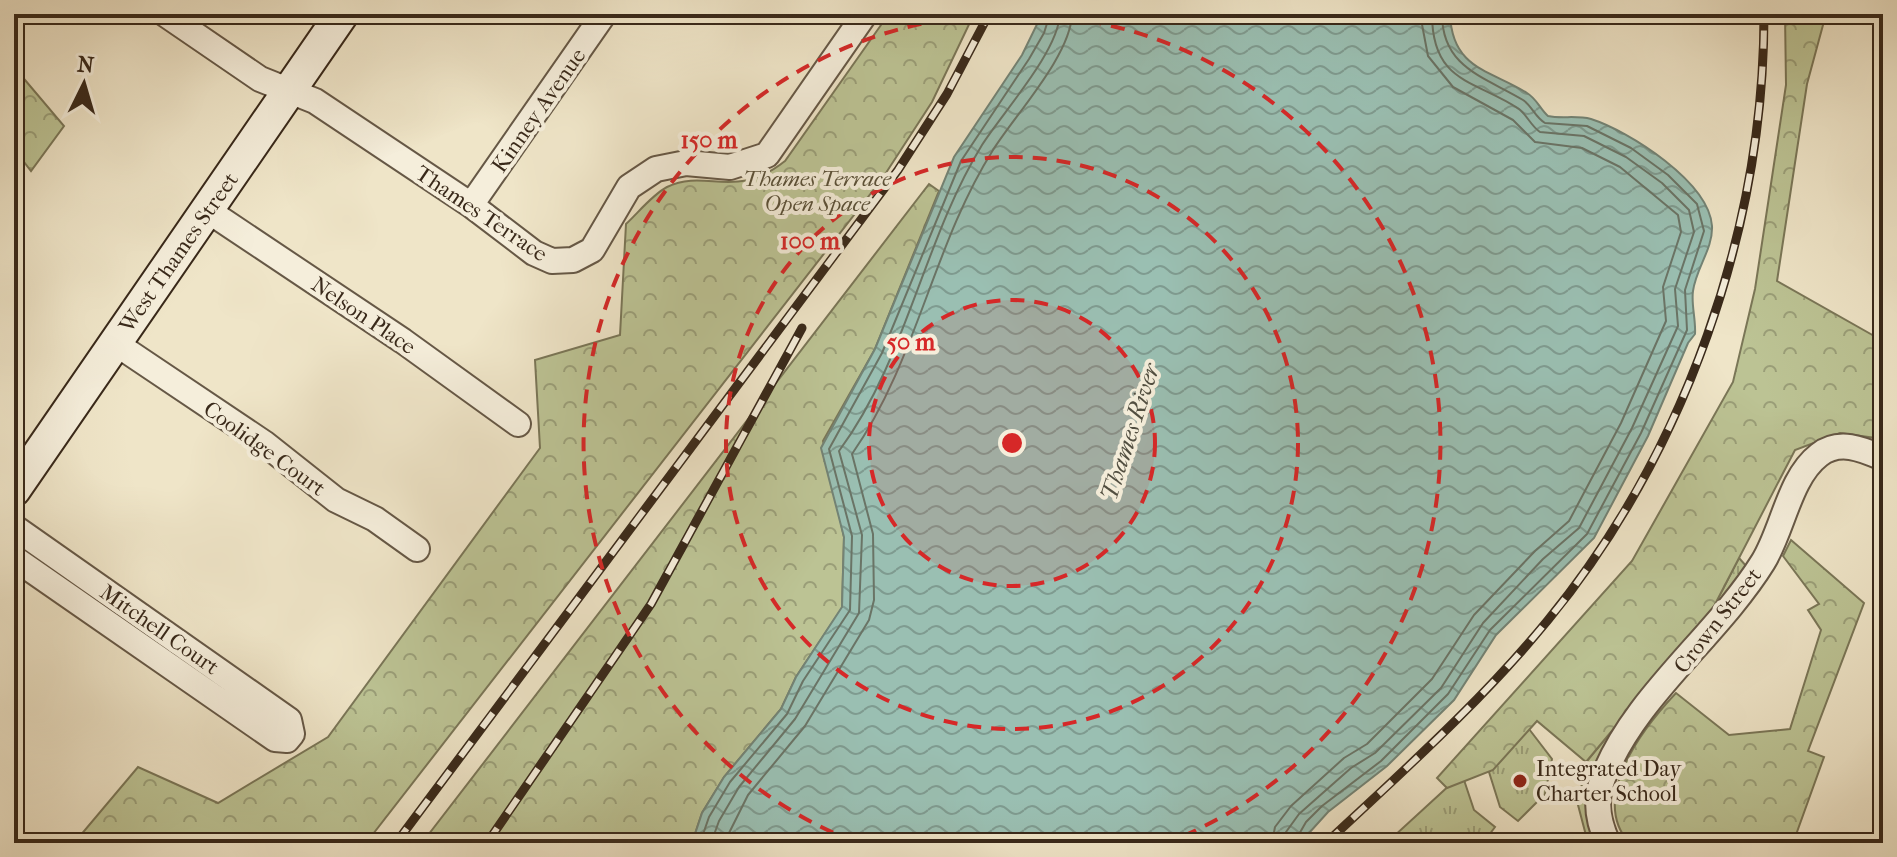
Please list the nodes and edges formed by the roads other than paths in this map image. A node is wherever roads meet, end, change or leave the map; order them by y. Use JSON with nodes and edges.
{"nodes":[{"id":1,"x":165,"y":14,"type":"edge"},
{"id":2,"x":342,"y":14,"type":"edge"},
{"id":3,"x":604,"y":14,"type":"edge"},
{"id":4,"x":865,"y":14,"type":"edge"},
{"id":5,"x":288,"y":92,"type":"junction"},
{"id":6,"x":471,"y":205,"type":"junction"},
{"id":7,"x":207,"y":210,"type":"junction"},
{"id":8,"x":115,"y":343,"type":"junction"},
{"id":9,"x":518,"y":424,"type":"dead end"},
{"id":10,"x":1883,"y":458,"type":"edge"},
{"id":11,"x":17,"y":481,"type":"edge"},
{"id":12,"x":14,"y":527,"type":"edge"},
{"id":13,"x":417,"y":549,"type":"dead end"},
{"id":14,"x":14,"y":558,"type":"edge"},
{"id":15,"x":1608,"y":843,"type":"edge"}],
"edges":[{"from":1,"to":5,"type":"street","name":"Thames Terrace"},
{"from":2,"to":5,"type":"main road","name":"West Thames Street"},
{"from":3,"to":6,"type":"street","name":"Kinney Avenue"},
{"from":4,"to":6,"type":"street","name":"Thames Terrace"},
{"from":5,"to":6,"type":"street","name":"Thames Terrace"},
{"from":5,"to":7,"type":"main road","name":"West Thames Street"},
{"from":7,"to":8,"type":"main road","name":"West Thames Street"},
{"from":7,"to":9,"type":"street","name":"Nelson Place"},
{"from":8,"to":11,"type":"main road","name":"West Thames Street"},
{"from":8,"to":13,"type":"street","name":"Coolidge Court"},
{"from":10,"to":15,"type":"street","name":"Crown Street"},
{"from":12,"to":14,"type":"street","name":"Mitchell Court"}]}
